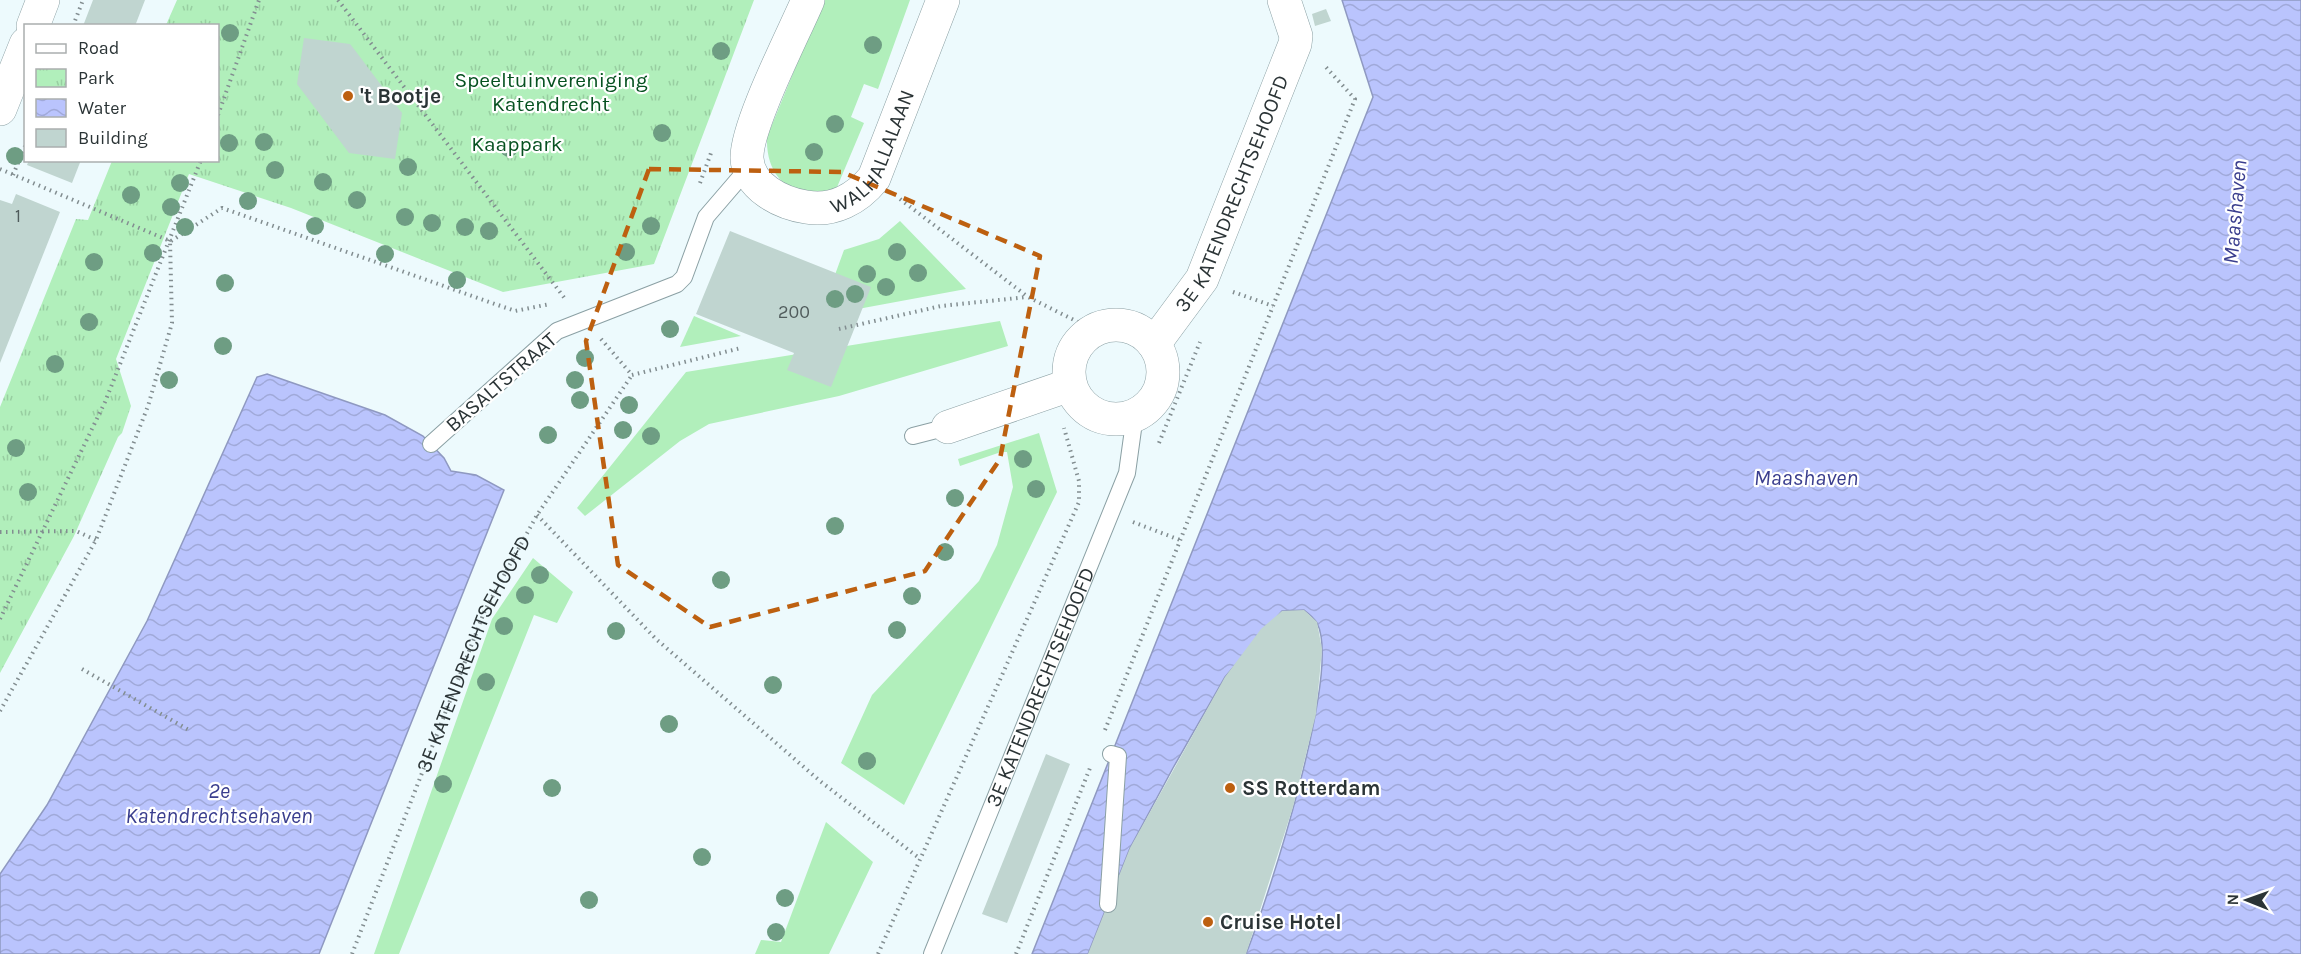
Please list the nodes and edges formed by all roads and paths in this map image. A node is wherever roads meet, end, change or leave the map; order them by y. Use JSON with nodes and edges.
{"nodes":[{"id":1,"x":43,"y":0,"type":"edge"},
{"id":2,"x":83,"y":0,"type":"edge"},
{"id":3,"x":259,"y":0,"type":"edge"},
{"id":4,"x":338,"y":0,"type":"edge"},
{"id":5,"x":808,"y":0,"type":"edge"},
{"id":6,"x":943,"y":0,"type":"edge"},
{"id":7,"x":1284,"y":0,"type":"edge"},
{"id":8,"x":34,"y":24,"type":"edge"},
{"id":9,"x":74,"y":24,"type":"edge"},
{"id":10,"x":1296,"y":36,"type":"junction"},
{"id":11,"x":24,"y":49,"type":"edge"},
{"id":12,"x":0,"y":109,"type":"edge"},
{"id":13,"x":219,"y":112,"type":"edge"},
{"id":14,"x":24,"y":149,"type":"edge"},
{"id":15,"x":200,"y":162,"type":"edge"},
{"id":16,"x":749,"y":167,"type":"junction"},
{"id":17,"x":0,"y":169,"type":"edge"},
{"id":18,"x":13,"y":175,"type":"junction"},
{"id":19,"x":874,"y":178,"type":"junction"},
{"id":20,"x":171,"y":242,"type":"junction"},
{"id":21,"x":1232,"y":292,"type":"dead end"},
{"id":22,"x":1028,"y":297,"type":"junction"},
{"id":23,"x":1273,"y":306,"type":"junction"},
{"id":24,"x":583,"y":320,"type":"junction"},
{"id":25,"x":839,"y":329,"type":"dead end"},
{"id":26,"x":1094,"y":330,"type":"junction"},
{"id":27,"x":1154,"y":344,"type":"junction"},
{"id":28,"x":741,"y":348,"type":"dead end"},
{"id":29,"x":632,"y":375,"type":"junction"},
{"id":30,"x":1070,"y":385,"type":"junction"},
{"id":31,"x":1135,"y":416,"type":"junction"},
{"id":32,"x":948,"y":427,"type":"joint"},
{"id":33,"x":1064,"y":428,"type":"dead end"},
{"id":34,"x":913,"y":436,"type":"dead end"},
{"id":35,"x":431,"y":444,"type":"dead end"},
{"id":36,"x":537,"y":515,"type":"junction"},
{"id":37,"x":1128,"y":520,"type":"dead end"},
{"id":38,"x":44,"y":531,"type":"junction"},
{"id":39,"x":0,"y":532,"type":"edge"},
{"id":40,"x":96,"y":540,"type":"junction"},
{"id":41,"x":1180,"y":540,"type":"junction"},
{"id":42,"x":0,"y":619,"type":"edge"},
{"id":43,"x":82,"y":669,"type":"dead end"},
{"id":44,"x":0,"y":711,"type":"edge"},
{"id":45,"x":189,"y":730,"type":"dead end"},
{"id":46,"x":1102,"y":737,"type":"dead end"},
{"id":47,"x":1111,"y":754,"type":"dead end"},
{"id":48,"x":1094,"y":759,"type":"dead end"},
{"id":49,"x":919,"y":858,"type":"junction"},
{"id":50,"x":1108,"y":904,"type":"dead end"},
{"id":51,"x":352,"y":954,"type":"edge"},
{"id":52,"x":878,"y":954,"type":"edge"},
{"id":53,"x":932,"y":954,"type":"edge"},
{"id":54,"x":1016,"y":954,"type":"edge"}],
"edges":[{"from":1,"to":8,"type":"street"},
{"from":2,"to":9,"type":"path"},
{"from":3,"to":13,"type":"path"},
{"from":4,"to":20,"type":"path"},
{"from":5,"to":16,"type":"street"},
{"from":6,"to":19,"type":"street","name":"WALHALLALAAN"},
{"from":7,"to":10,"type":"street"},
{"from":10,"to":23,"type":"path"},
{"from":10,"to":27,"type":"street","name":"3E KATENDRECHTSEHOOFD"},
{"from":11,"to":12,"type":"street"},
{"from":14,"to":18,"type":"path"},
{"from":15,"to":20,"type":"path"},
{"from":16,"to":19,"type":"street","name":"WALHALLALAAN"},
{"from":16,"to":24,"type":"lane","name":"BASALTSTRAAT"},
{"from":17,"to":18,"type":"path"},
{"from":18,"to":20,"type":"path"},
{"from":19,"to":22,"type":"path"},
{"from":20,"to":38,"type":"path"},
{"from":20,"to":40,"type":"path"},
{"from":21,"to":23,"type":"path"},
{"from":22,"to":25,"type":"path"},
{"from":22,"to":26,"type":"path"},
{"from":23,"to":41,"type":"path"},
{"from":24,"to":29,"type":"path"},
{"from":24,"to":35,"type":"lane","name":"BASALTSTRAAT"},
{"from":26,"to":27,"type":"street"},
{"from":26,"to":30,"type":"street"},
{"from":27,"to":31,"type":"street"},
{"from":28,"to":29,"type":"path"},
{"from":29,"to":36,"type":"path","name":"3E KATENDRECHTSEHOOFD"},
{"from":30,"to":31,"type":"street"},
{"from":30,"to":32,"type":"street"},
{"from":31,"to":53,"type":"lane","name":"3E KATENDRECHTSEHOOFD"},
{"from":32,"to":34,"type":"lane"},
{"from":33,"to":49,"type":"path","name":"3E KATENDRECHTSEHOOFD"},
{"from":36,"to":49,"type":"path"},
{"from":36,"to":51,"type":"path","name":"3E KATENDRECHTSEHOOFD"},
{"from":37,"to":41,"type":"path"},
{"from":38,"to":39,"type":"path"},
{"from":38,"to":40,"type":"path"},
{"from":38,"to":42,"type":"path"},
{"from":40,"to":44,"type":"path"},
{"from":41,"to":46,"type":"path"},
{"from":43,"to":45,"type":"path"},
{"from":47,"to":50,"type":"lane"},
{"from":48,"to":54,"type":"path"},
{"from":49,"to":52,"type":"path","name":"3E KATENDRECHTSEHOOFD"}]}
